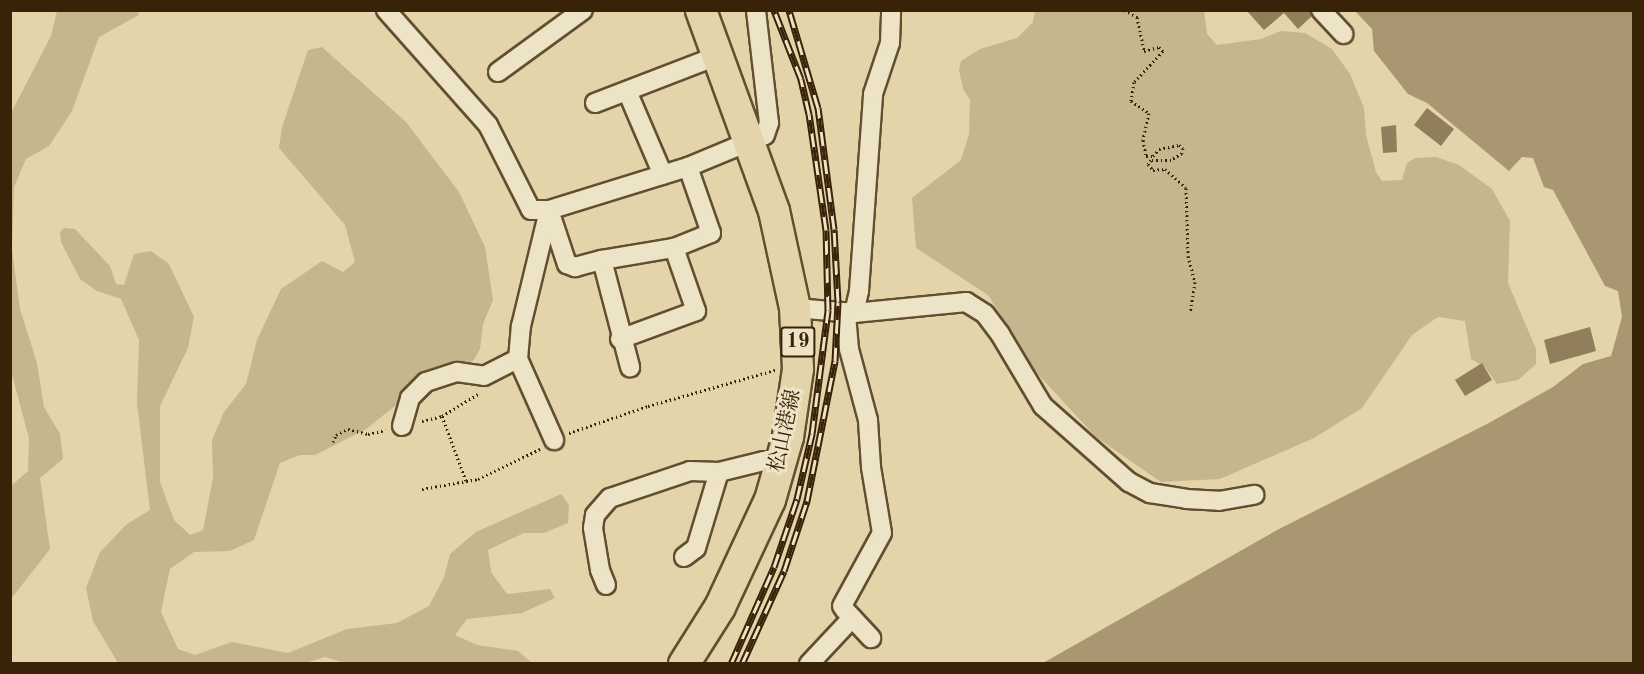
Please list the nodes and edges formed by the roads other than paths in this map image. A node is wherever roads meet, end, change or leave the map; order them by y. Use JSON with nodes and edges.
{"nodes":[{"id":1,"x":386,"y":10,"type":"edge"},
{"id":2,"x":583,"y":10,"type":"edge"},
{"id":3,"x":756,"y":10,"type":"edge"},
{"id":4,"x":891,"y":10,"type":"edge"},
{"id":5,"x":1321,"y":10,"type":"edge"},
{"id":6,"x":708,"y":13,"type":"edge"},
{"id":7,"x":1343,"y":34,"type":"dead end"},
{"id":8,"x":717,"y":56,"type":"junction"},
{"id":9,"x":498,"y":72,"type":"dead end"},
{"id":10,"x":627,"y":91,"type":"junction"},
{"id":11,"x":595,"y":103,"type":"dead end"},
{"id":12,"x":748,"y":143,"type":"junction"},
{"id":13,"x":688,"y":167,"type":"junction"},
{"id":14,"x":663,"y":175,"type":"junction"},
{"id":15,"x":549,"y":210,"type":"junction"},
{"id":16,"x":674,"y":248,"type":"junction"},
{"id":17,"x":602,"y":260,"type":"junction"},
{"id":18,"x":795,"y":308,"type":"junction"},
{"id":19,"x":850,"y":312,"type":"junction"},
{"id":20,"x":620,"y":339,"type":"junction"},
{"id":21,"x":518,"y":359,"type":"junction"},
{"id":22,"x":630,"y":366,"type":"dead end"},
{"id":23,"x":402,"y":426,"type":"dead end"},
{"id":24,"x":554,"y":440,"type":"road end"},
{"id":25,"x":780,"y":466,"type":"junction"},
{"id":26,"x":719,"y":472,"type":"junction"},
{"id":27,"x":1254,"y":495,"type":"dead end"},
{"id":28,"x":684,"y":557,"type":"dead end"},
{"id":29,"x":606,"y":585,"type":"dead end"},
{"id":30,"x":842,"y":607,"type":"junction"},
{"id":31,"x":871,"y":638,"type":"dead end"},
{"id":32,"x":684,"y":663,"type":"edge"},
{"id":33,"x":809,"y":663,"type":"edge"}],
"edges":[{"from":1,"to":15,"type":"street"},
{"from":2,"to":9,"type":"street"},
{"from":3,"to":12,"type":"street"},
{"from":4,"to":19,"type":"street"},
{"from":5,"to":7,"type":"street"},
{"from":6,"to":8,"type":"main road","name":"松山港線","number":"19"},
{"from":8,"to":10,"type":"street"},
{"from":8,"to":12,"type":"main road","name":"松山港線","number":"19"},
{"from":10,"to":11,"type":"street"},
{"from":10,"to":14,"type":"street"},
{"from":12,"to":13,"type":"street"},
{"from":12,"to":18,"type":"main road","name":"松山港線","number":"19"},
{"from":13,"to":14,"type":"street"},
{"from":13,"to":16,"type":"street"},
{"from":14,"to":15,"type":"street"},
{"from":15,"to":17,"type":"street"},
{"from":15,"to":21,"type":"street"},
{"from":16,"to":17,"type":"street"},
{"from":16,"to":20,"type":"street"},
{"from":17,"to":20,"type":"street"},
{"from":18,"to":19,"type":"street"},
{"from":18,"to":25,"type":"main road","name":"松山港線","number":"19"},
{"from":19,"to":27,"type":"street"},
{"from":19,"to":30,"type":"street"},
{"from":20,"to":22,"type":"street"},
{"from":21,"to":23,"type":"street"},
{"from":21,"to":24,"type":"street"},
{"from":25,"to":26,"type":"street"},
{"from":25,"to":32,"type":"main road","name":"松山港線","number":"19"},
{"from":26,"to":28,"type":"street"},
{"from":26,"to":29,"type":"street"},
{"from":30,"to":31,"type":"street"},
{"from":30,"to":33,"type":"street"}]}
